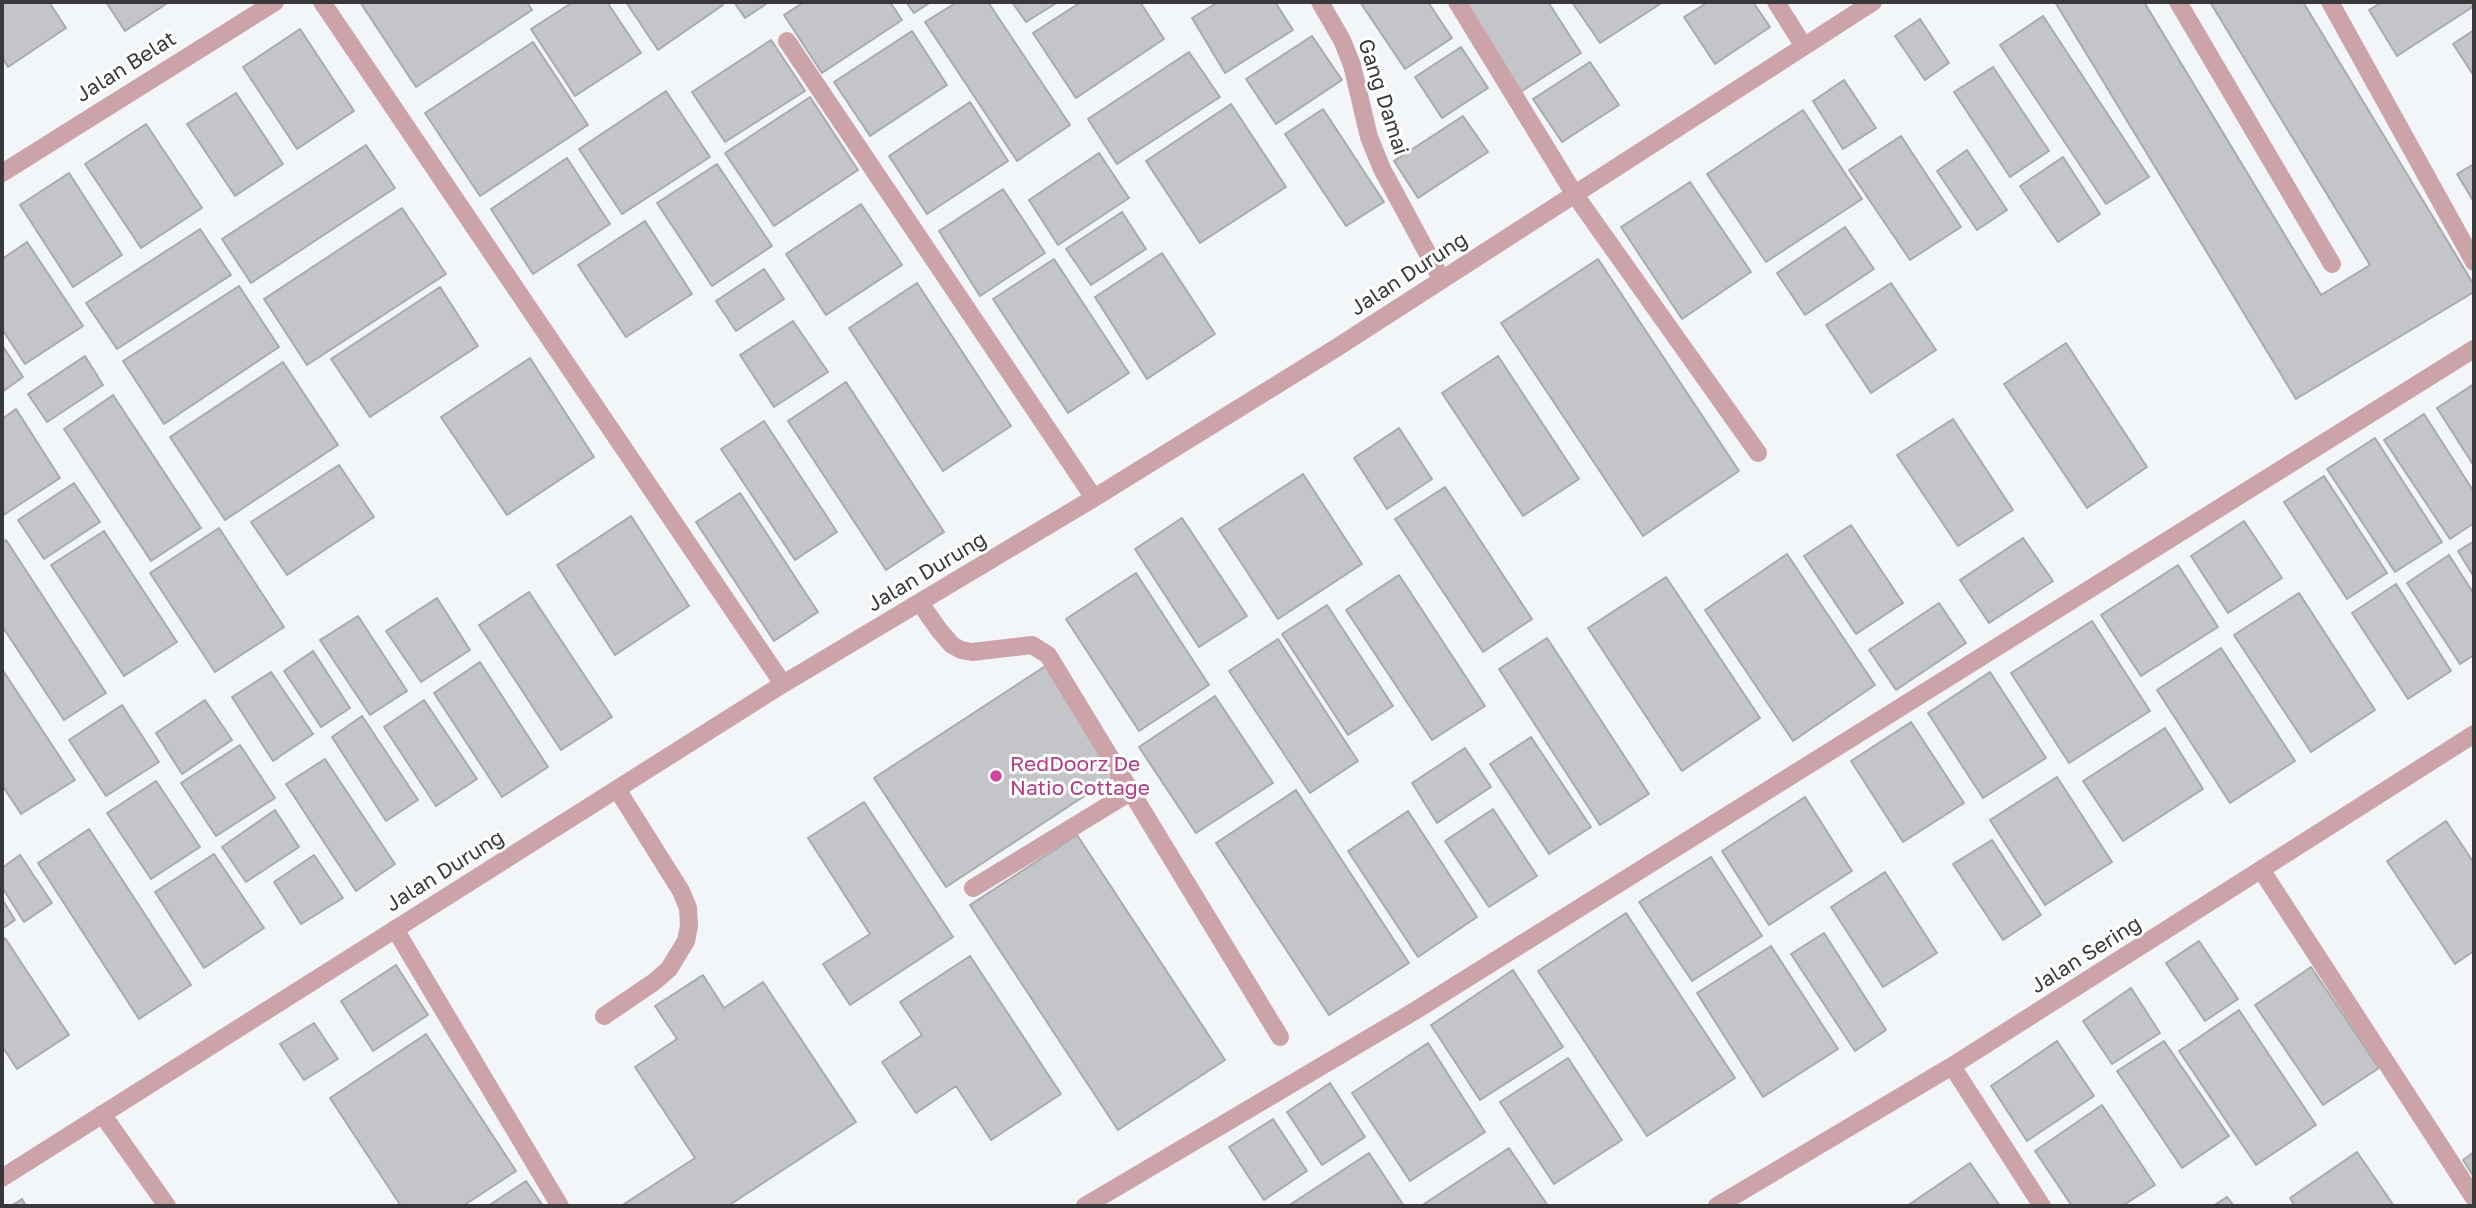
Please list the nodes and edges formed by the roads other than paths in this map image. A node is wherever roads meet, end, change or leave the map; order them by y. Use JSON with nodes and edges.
{"nodes":[{"id":1,"x":275,"y":2,"type":"edge"},
{"id":2,"x":322,"y":2,"type":"edge"},
{"id":3,"x":1320,"y":2,"type":"edge"},
{"id":4,"x":1457,"y":2,"type":"edge"},
{"id":5,"x":1776,"y":2,"type":"edge"},
{"id":6,"x":1873,"y":2,"type":"edge"},
{"id":7,"x":2178,"y":2,"type":"edge"},
{"id":8,"x":2330,"y":2,"type":"edge"},
{"id":9,"x":787,"y":41,"type":"dead end"},
{"id":10,"x":1803,"y":45,"type":"junction"},
{"id":11,"x":2,"y":173,"type":"edge"},
{"id":12,"x":1575,"y":195,"type":"junction"},
{"id":13,"x":2474,"y":262,"type":"edge"},
{"id":14,"x":2332,"y":264,"type":"dead end"},
{"id":15,"x":1442,"y":280,"type":"junction"},
{"id":16,"x":2474,"y":349,"type":"edge"},
{"id":17,"x":1758,"y":453,"type":"dead end"},
{"id":18,"x":1094,"y":498,"type":"junction"},
{"id":19,"x":920,"y":603,"type":"junction"},
{"id":20,"x":783,"y":684,"type":"junction"},
{"id":21,"x":2474,"y":734,"type":"edge"},
{"id":22,"x":617,"y":789,"type":"junction"},
{"id":23,"x":1132,"y":791,"type":"junction"},
{"id":24,"x":2262,"y":871,"type":"junction"},
{"id":25,"x":973,"y":888,"type":"dead end"},
{"id":26,"x":395,"y":929,"type":"junction"},
{"id":27,"x":604,"y":1016,"type":"dead end"},
{"id":28,"x":1280,"y":1037,"type":"dead end"},
{"id":29,"x":1952,"y":1066,"type":"junction"},
{"id":30,"x":102,"y":1114,"type":"junction"},
{"id":31,"x":2,"y":1178,"type":"edge"},
{"id":32,"x":2474,"y":1198,"type":"edge"},
{"id":33,"x":167,"y":1206,"type":"edge"},
{"id":34,"x":560,"y":1206,"type":"edge"},
{"id":35,"x":1086,"y":1206,"type":"edge"},
{"id":36,"x":1717,"y":1206,"type":"edge"},
{"id":37,"x":2042,"y":1206,"type":"edge"}],
"edges":[{"from":1,"to":11,"type":"street","name":"Jalan Belat"},
{"from":2,"to":20,"type":"street"},
{"from":3,"to":15,"type":"street","name":"Gang Damai"},
{"from":4,"to":12,"type":"street"},
{"from":5,"to":10,"type":"street"},
{"from":6,"to":10,"type":"street","name":"Jalan Durung"},
{"from":7,"to":14,"type":"street"},
{"from":8,"to":13,"type":"street"},
{"from":9,"to":18,"type":"street"},
{"from":10,"to":12,"type":"street","name":"Jalan Durung"},
{"from":12,"to":15,"type":"street","name":"Jalan Durung"},
{"from":12,"to":17,"type":"street"},
{"from":15,"to":18,"type":"street","name":"Jalan Durung"},
{"from":16,"to":35,"type":"street"},
{"from":18,"to":19,"type":"street","name":"Jalan Durung"},
{"from":19,"to":20,"type":"street","name":"Jalan Durung"},
{"from":19,"to":23,"type":"street"},
{"from":20,"to":22,"type":"street","name":"Jalan Durung"},
{"from":21,"to":24,"type":"street","name":"Jalan Sering"},
{"from":22,"to":26,"type":"street","name":"Jalan Durung"},
{"from":22,"to":27,"type":"street"},
{"from":23,"to":25,"type":"street"},
{"from":23,"to":28,"type":"street"},
{"from":24,"to":29,"type":"street","name":"Jalan Sering"},
{"from":24,"to":32,"type":"street"},
{"from":26,"to":30,"type":"street","name":"Jalan Durung"},
{"from":26,"to":34,"type":"street"},
{"from":29,"to":36,"type":"street","name":"Jalan Sering"},
{"from":29,"to":37,"type":"street"},
{"from":30,"to":31,"type":"street","name":"Jalan Durung"},
{"from":30,"to":33,"type":"street"}]}
